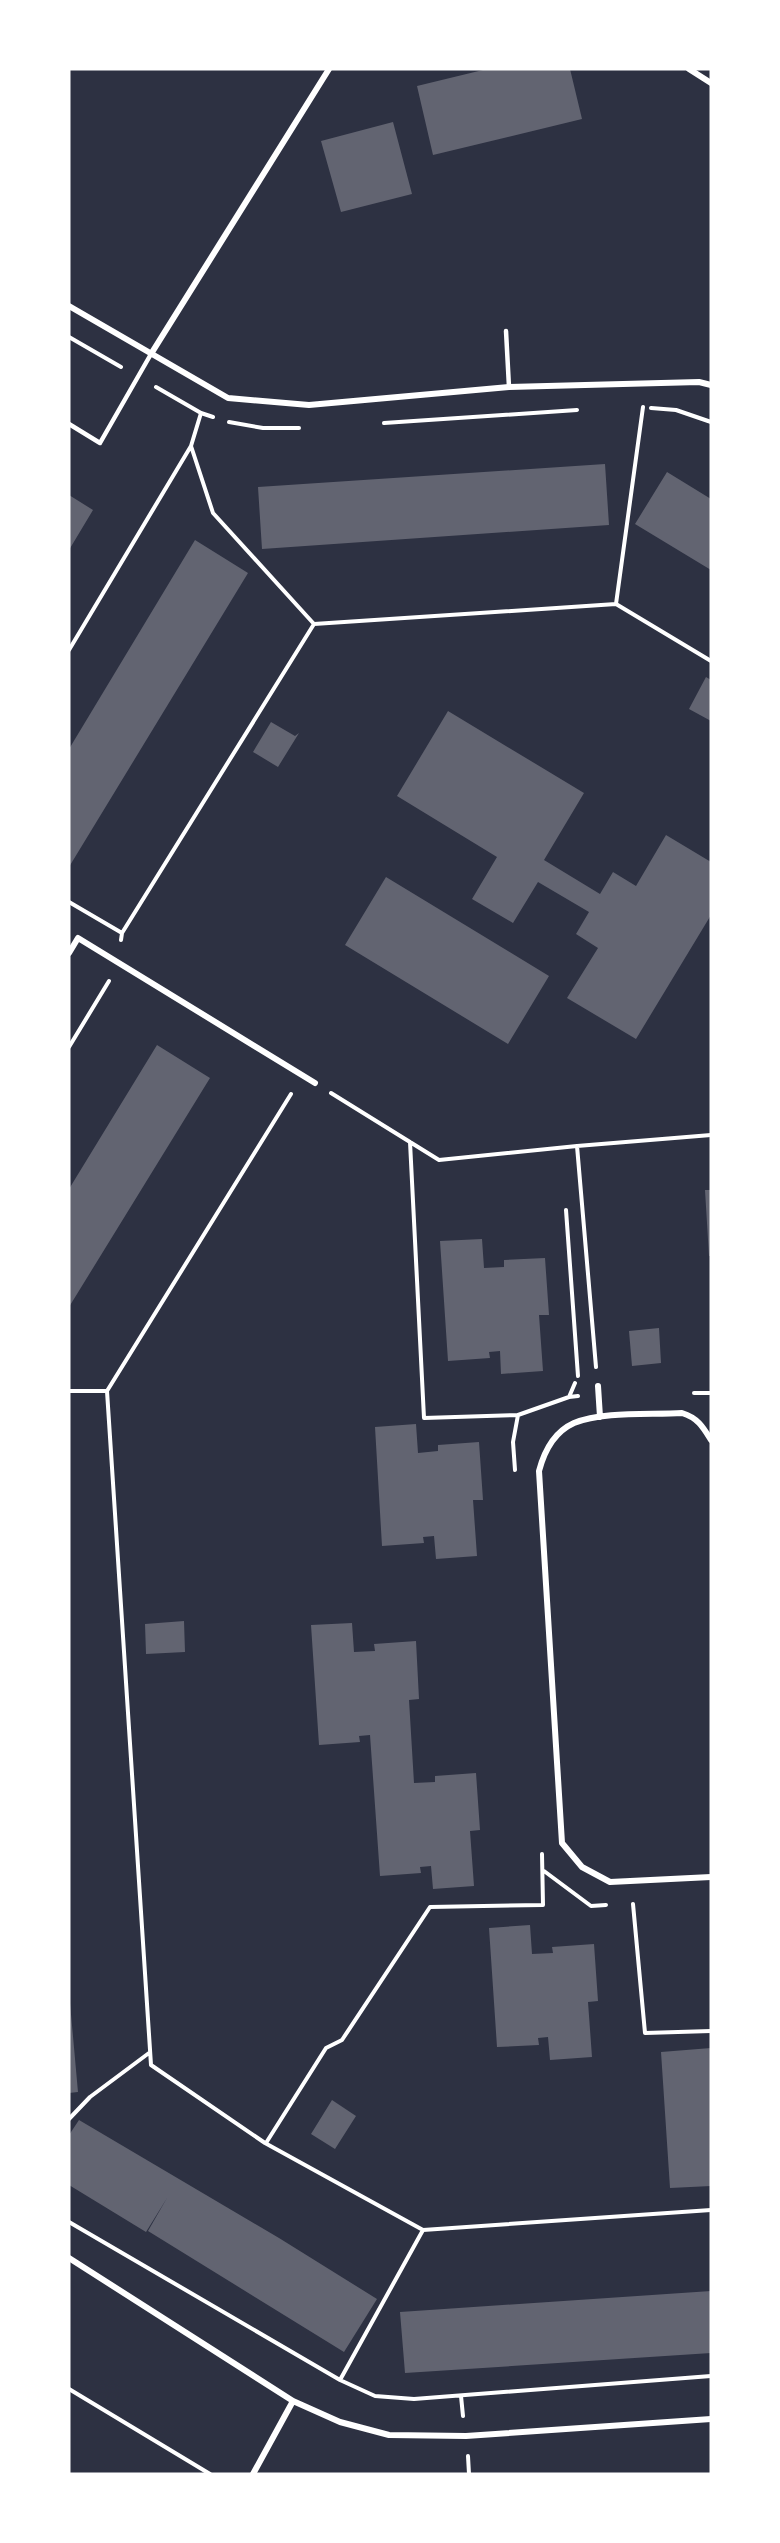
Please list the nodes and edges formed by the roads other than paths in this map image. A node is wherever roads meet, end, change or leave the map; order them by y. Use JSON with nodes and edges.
{"nodes":[{"id":1,"x":329,"y":69,"type":"edge"},
{"id":2,"x":688,"y":69,"type":"edge"},
{"id":3,"x":711,"y":83,"type":"edge"},
{"id":4,"x":69,"y":306,"type":"edge"},
{"id":5,"x":506,"y":331,"type":"dead end"},
{"id":6,"x":151,"y":354,"type":"junction"},
{"id":7,"x":711,"y":385,"type":"edge"},
{"id":8,"x":509,"y":387,"type":"junction"},
{"id":9,"x":69,"y":424,"type":"edge"},
{"id":10,"x":69,"y":952,"type":"edge"},
{"id":11,"x":315,"y":1083,"type":"road end"},
{"id":12,"x":598,"y":1386,"type":"road end"},
{"id":13,"x":600,"y":1417,"type":"junction"},
{"id":14,"x":711,"y":1440,"type":"edge"},
{"id":15,"x":711,"y":1877,"type":"edge"},
{"id":16,"x":69,"y":2258,"type":"edge"},
{"id":17,"x":293,"y":2400,"type":"junction"},
{"id":18,"x":711,"y":2419,"type":"edge"},
{"id":19,"x":253,"y":2474,"type":"edge"}],
"edges":[{"from":1,"to":6,"type":"street"},
{"from":2,"to":3,"type":"street"},
{"from":4,"to":6,"type":"street"},
{"from":5,"to":8,"type":"lane"},
{"from":6,"to":8,"type":"street"},
{"from":6,"to":9,"type":"lane"},
{"from":7,"to":8,"type":"street"},
{"from":10,"to":11,"type":"street"},
{"from":12,"to":13,"type":"street"},
{"from":13,"to":14,"type":"street"},
{"from":13,"to":15,"type":"street"},
{"from":16,"to":17,"type":"street"},
{"from":17,"to":18,"type":"street"},
{"from":17,"to":19,"type":"street"}]}
